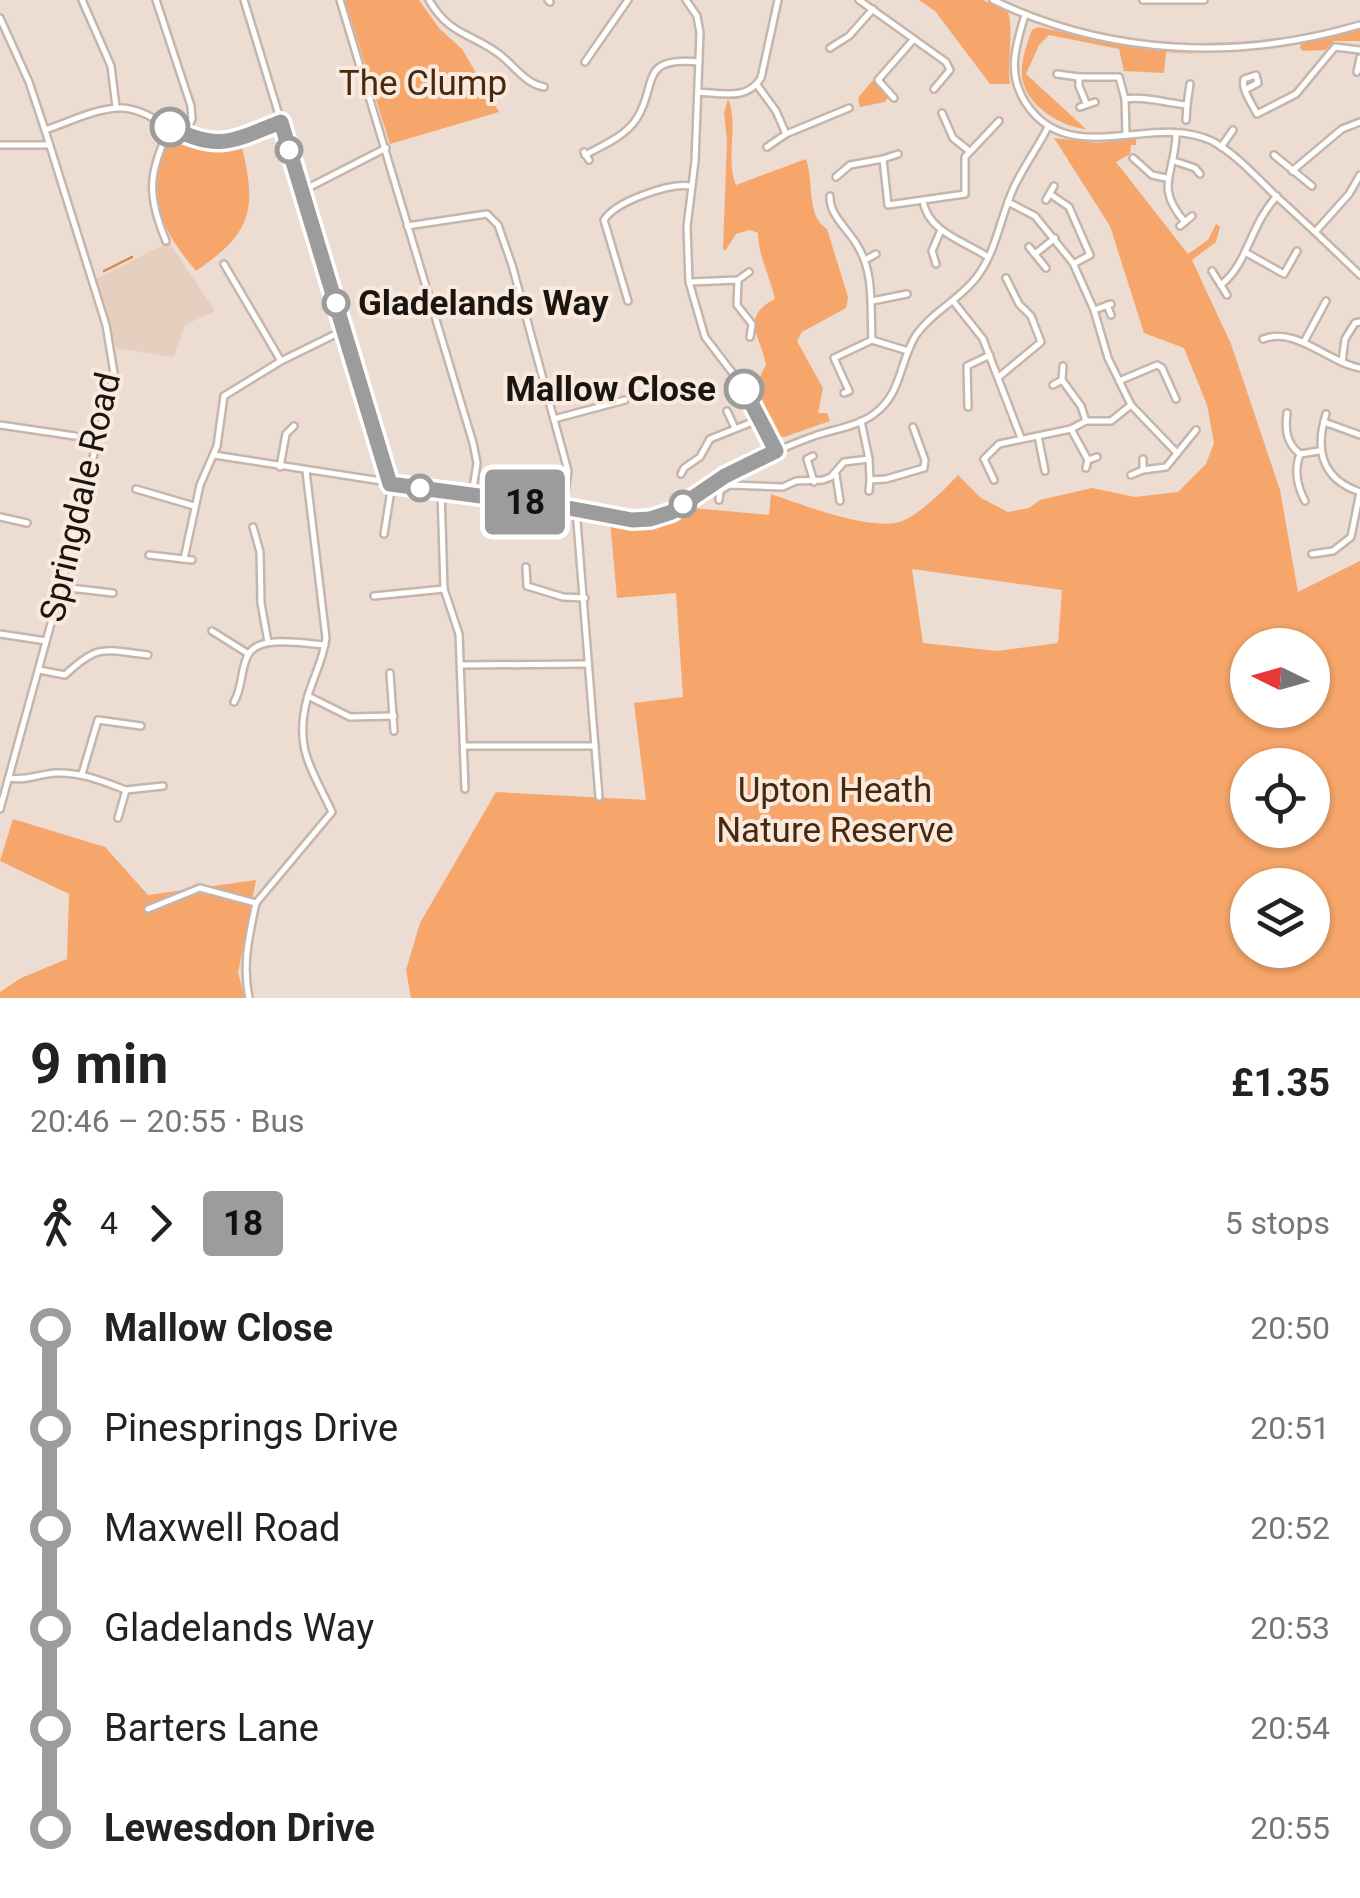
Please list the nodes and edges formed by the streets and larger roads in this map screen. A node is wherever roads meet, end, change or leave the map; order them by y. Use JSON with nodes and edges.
{"nodes":[{"id":1,"x":82,"y":0,"type":"edge"},
{"id":2,"x":156,"y":0,"type":"edge"},
{"id":3,"x":244,"y":0,"type":"edge"},
{"id":4,"x":340,"y":0,"type":"edge"},
{"id":5,"x":429,"y":0,"type":"edge"},
{"id":6,"x":628,"y":0,"type":"edge"},
{"id":7,"x":686,"y":0,"type":"edge"},
{"id":8,"x":778,"y":0,"type":"edge"},
{"id":9,"x":860,"y":0,"type":"edge"},
{"id":10,"x":993,"y":0,"type":"edge"},
{"id":11,"x":1143,"y":0,"type":"edge"},
{"id":12,"x":1204,"y":0,"type":"edge"},
{"id":13,"x":1158,"y":1,"type":"edge"},
{"id":14,"x":873,"y":9,"type":"junction"},
{"id":15,"x":1025,"y":15,"type":"junction"},
{"id":16,"x":0,"y":18,"type":"edge"},
{"id":17,"x":1360,"y":25,"type":"edge"},
{"id":18,"x":913,"y":39,"type":"junction"},
{"id":19,"x":830,"y":48,"type":"dead end"},
{"id":20,"x":1360,"y":50,"type":"edge"},
{"id":21,"x":1360,"y":58,"type":"edge"},
{"id":22,"x":699,"y":62,"type":"junction"},
{"id":23,"x":586,"y":63,"type":"dead end"},
{"id":24,"x":1357,"y":72,"type":"dead end"},
{"id":25,"x":1058,"y":74,"type":"dead end"},
{"id":26,"x":1079,"y":77,"type":"junction"},
{"id":27,"x":1190,"y":84,"type":"dead end"},
{"id":28,"x":757,"y":85,"type":"junction"},
{"id":29,"x":544,"y":86,"type":"dead end"},
{"id":30,"x":934,"y":88,"type":"dead end"},
{"id":31,"x":1245,"y":90,"type":"dead end"},
{"id":32,"x":698,"y":92,"type":"junction"},
{"id":33,"x":894,"y":98,"type":"dead end"},
{"id":34,"x":1124,"y":99,"type":"junction"},
{"id":35,"x":1095,"y":102,"type":"dead end"},
{"id":36,"x":1187,"y":105,"type":"junction"},
{"id":37,"x":116,"y":108,"type":"junction"},
{"id":38,"x":848,"y":108,"type":"dead end"},
{"id":39,"x":942,"y":112,"type":"dead end"},
{"id":40,"x":999,"y":120,"type":"dead end"},
{"id":41,"x":1186,"y":120,"type":"dead end"},
{"id":42,"x":281,"y":122,"type":"junction"},
{"id":43,"x":1360,"y":122,"type":"edge"},
{"id":44,"x":946,"y":124,"type":"junction"},
{"id":45,"x":170,"y":127,"type":"junction"},
{"id":46,"x":935,"y":127,"type":"dead end"},
{"id":47,"x":45,"y":130,"type":"junction"},
{"id":48,"x":1046,"y":130,"type":"junction"},
{"id":49,"x":1233,"y":130,"type":"dead end"},
{"id":50,"x":990,"y":131,"type":"junction"},
{"id":51,"x":1176,"y":133,"type":"junction"},
{"id":52,"x":786,"y":134,"type":"junction"},
{"id":53,"x":185,"y":135,"type":"junction"},
{"id":54,"x":1126,"y":135,"type":"junction"},
{"id":55,"x":997,"y":139,"type":"dead end"},
{"id":56,"x":50,"y":145,"type":"junction"},
{"id":57,"x":0,"y":146,"type":"edge"},
{"id":58,"x":767,"y":147,"type":"dead end"},
{"id":59,"x":1221,"y":147,"type":"junction"},
{"id":60,"x":386,"y":148,"type":"junction"},
{"id":61,"x":969,"y":151,"type":"junction"},
{"id":62,"x":898,"y":154,"type":"dead end"},
{"id":63,"x":586,"y":156,"type":"dead end"},
{"id":64,"x":1274,"y":156,"type":"dead end"},
{"id":65,"x":1133,"y":158,"type":"dead end"},
{"id":66,"x":883,"y":160,"type":"junction"},
{"id":67,"x":1174,"y":161,"type":"junction"},
{"id":68,"x":835,"y":162,"type":"dead end"},
{"id":69,"x":1198,"y":168,"type":"dead end"},
{"id":70,"x":842,"y":170,"type":"junction"},
{"id":71,"x":1292,"y":171,"type":"junction"},
{"id":72,"x":1360,"y":175,"type":"edge"},
{"id":73,"x":836,"y":177,"type":"dead end"},
{"id":74,"x":1166,"y":178,"type":"junction"},
{"id":75,"x":691,"y":186,"type":"junction"},
{"id":76,"x":1054,"y":186,"type":"dead end"},
{"id":77,"x":1312,"y":186,"type":"dead end"},
{"id":78,"x":302,"y":190,"type":"junction"},
{"id":79,"x":1277,"y":196,"type":"junction"},
{"id":80,"x":924,"y":200,"type":"junction"},
{"id":81,"x":1008,"y":202,"type":"junction"},
{"id":82,"x":820,"y":204,"type":"dead end"},
{"id":83,"x":888,"y":205,"type":"junction"},
{"id":84,"x":879,"y":206,"type":"dead end"},
{"id":85,"x":1192,"y":216,"type":"dead end"},
{"id":86,"x":407,"y":226,"type":"junction"},
{"id":87,"x":941,"y":230,"type":"junction"},
{"id":88,"x":1316,"y":232,"type":"junction"},
{"id":89,"x":1055,"y":238,"type":"junction"},
{"id":90,"x":166,"y":240,"type":"dead end"},
{"id":91,"x":1028,"y":247,"type":"dead end"},
{"id":92,"x":1245,"y":252,"type":"junction"},
{"id":93,"x":1296,"y":252,"type":"dead end"},
{"id":94,"x":923,"y":253,"type":"dead end"},
{"id":95,"x":932,"y":253,"type":"junction"},
{"id":96,"x":876,"y":254,"type":"dead end"},
{"id":97,"x":1035,"y":254,"type":"junction"},
{"id":98,"x":988,"y":257,"type":"junction"},
{"id":99,"x":865,"y":260,"type":"junction"},
{"id":100,"x":224,"y":264,"type":"dead end"},
{"id":101,"x":936,"y":264,"type":"dead end"},
{"id":102,"x":1074,"y":264,"type":"junction"},
{"id":103,"x":1046,"y":268,"type":"dead end"},
{"id":104,"x":1212,"y":270,"type":"dead end"},
{"id":105,"x":748,"y":272,"type":"dead end"},
{"id":106,"x":1360,"y":275,"type":"edge"},
{"id":107,"x":1006,"y":278,"type":"dead end"},
{"id":108,"x":738,"y":280,"type":"junction"},
{"id":109,"x":689,"y":282,"type":"junction"},
{"id":110,"x":1022,"y":283,"type":"dead end"},
{"id":111,"x":1222,"y":284,"type":"junction"},
{"id":112,"x":1013,"y":288,"type":"junction"},
{"id":113,"x":907,"y":294,"type":"dead end"},
{"id":114,"x":1227,"y":295,"type":"dead end"},
{"id":115,"x":872,"y":301,"type":"junction"},
{"id":116,"x":952,"y":301,"type":"junction"},
{"id":117,"x":1326,"y":301,"type":"dead end"},
{"id":118,"x":628,"y":302,"type":"dead end"},
{"id":119,"x":1094,"y":310,"type":"junction"},
{"id":120,"x":1111,"y":315,"type":"dead end"},
{"id":121,"x":1360,"y":322,"type":"edge"},
{"id":122,"x":344,"y":330,"type":"junction"},
{"id":123,"x":1267,"y":335,"type":"dead end"},
{"id":124,"x":750,"y":337,"type":"dead end"},
{"id":125,"x":872,"y":340,"type":"junction"},
{"id":126,"x":1304,"y":343,"type":"junction"},
{"id":127,"x":829,"y":350,"type":"dead end"},
{"id":128,"x":908,"y":351,"type":"junction"},
{"id":129,"x":990,"y":354,"type":"junction"},
{"id":130,"x":834,"y":358,"type":"junction"},
{"id":131,"x":281,"y":361,"type":"junction"},
{"id":132,"x":1342,"y":362,"type":"junction"},
{"id":133,"x":1063,"y":366,"type":"dead end"},
{"id":134,"x":1360,"y":368,"type":"edge"},
{"id":135,"x":1000,"y":376,"type":"junction"},
{"id":136,"x":1062,"y":380,"type":"junction"},
{"id":137,"x":1119,"y":381,"type":"junction"},
{"id":138,"x":1053,"y":385,"type":"dead end"},
{"id":139,"x":850,"y":391,"type":"dead end"},
{"id":140,"x":1172,"y":391,"type":"junction"},
{"id":141,"x":978,"y":393,"type":"dead end"},
{"id":142,"x":1162,"y":395,"type":"dead end"},
{"id":143,"x":969,"y":396,"type":"junction"},
{"id":144,"x":1176,"y":398,"type":"dead end"},
{"id":145,"x":625,"y":400,"type":"dead end"},
{"id":146,"x":1131,"y":405,"type":"junction"},
{"id":147,"x":968,"y":407,"type":"dead end"},
{"id":148,"x":727,"y":412,"type":"dead end"},
{"id":149,"x":1287,"y":413,"type":"dead end"},
{"id":150,"x":1326,"y":414,"type":"dead end"},
{"id":151,"x":554,"y":419,"type":"junction"},
{"id":152,"x":760,"y":419,"type":"junction"},
{"id":153,"x":1086,"y":421,"type":"junction"},
{"id":154,"x":861,"y":422,"type":"junction"},
{"id":155,"x":1324,"y":422,"type":"junction"},
{"id":156,"x":0,"y":424,"type":"edge"},
{"id":157,"x":294,"y":426,"type":"dead end"},
{"id":158,"x":913,"y":427,"type":"dead end"},
{"id":159,"x":735,"y":428,"type":"junction"},
{"id":160,"x":1072,"y":429,"type":"junction"},
{"id":161,"x":1196,"y":430,"type":"dead end"},
{"id":162,"x":929,"y":433,"type":"dead end"},
{"id":163,"x":1360,"y":435,"type":"edge"},
{"id":164,"x":75,"y":436,"type":"dead end"},
{"id":165,"x":1038,"y":436,"type":"junction"},
{"id":166,"x":917,"y":438,"type":"junction"},
{"id":167,"x":1021,"y":438,"type":"junction"},
{"id":168,"x":776,"y":451,"type":"junction"},
{"id":169,"x":1177,"y":452,"type":"junction"},
{"id":170,"x":1320,"y":452,"type":"junction"},
{"id":171,"x":1300,"y":454,"type":"junction"},
{"id":172,"x":214,"y":455,"type":"junction"},
{"id":173,"x":813,"y":456,"type":"dead end"},
{"id":174,"x":1097,"y":456,"type":"dead end"},
{"id":175,"x":870,"y":459,"type":"junction"},
{"id":176,"x":1143,"y":459,"type":"dead end"},
{"id":177,"x":677,"y":460,"type":"dead end"},
{"id":178,"x":280,"y":467,"type":"junction"},
{"id":179,"x":1144,"y":470,"type":"junction"},
{"id":180,"x":306,"y":471,"type":"junction"},
{"id":181,"x":836,"y":473,"type":"junction"},
{"id":182,"x":1131,"y":475,"type":"dead end"},
{"id":183,"x":762,"y":476,"type":"dead end"},
{"id":184,"x":1038,"y":476,"type":"dead end"},
{"id":185,"x":870,"y":480,"type":"junction"},
{"id":186,"x":994,"y":480,"type":"dead end"},
{"id":187,"x":814,"y":482,"type":"junction"},
{"id":188,"x":391,"y":484,"type":"junction"},
{"id":189,"x":761,"y":487,"type":"junction"},
{"id":190,"x":136,"y":489,"type":"dead end"},
{"id":191,"x":441,"y":491,"type":"junction"},
{"id":192,"x":869,"y":491,"type":"dead end"},
{"id":193,"x":1360,"y":492,"type":"edge"},
{"id":194,"x":472,"y":495,"type":"junction"},
{"id":195,"x":719,"y":500,"type":"dead end"},
{"id":196,"x":1306,"y":501,"type":"dead end"},
{"id":197,"x":840,"y":502,"type":"dead end"},
{"id":198,"x":194,"y":506,"type":"junction"},
{"id":199,"x":563,"y":507,"type":"junction"},
{"id":200,"x":576,"y":509,"type":"junction"},
{"id":201,"x":0,"y":517,"type":"edge"},
{"id":202,"x":27,"y":523,"type":"dead end"},
{"id":203,"x":1358,"y":524,"type":"edge"},
{"id":204,"x":254,"y":527,"type":"dead end"},
{"id":205,"x":384,"y":534,"type":"dead end"},
{"id":206,"x":149,"y":554,"type":"dead end"},
{"id":207,"x":1312,"y":554,"type":"dead end"},
{"id":208,"x":526,"y":567,"type":"dead end"},
{"id":209,"x":62,"y":587,"type":"junction"},
{"id":210,"x":444,"y":589,"type":"junction"},
{"id":211,"x":113,"y":593,"type":"dead end"},
{"id":212,"x":374,"y":596,"type":"dead end"},
{"id":213,"x":585,"y":598,"type":"junction"},
{"id":214,"x":212,"y":630,"type":"dead end"},
{"id":215,"x":0,"y":634,"type":"edge"},
{"id":216,"x":46,"y":640,"type":"junction"},
{"id":217,"x":268,"y":643,"type":"junction"},
{"id":218,"x":325,"y":645,"type":"junction"},
{"id":219,"x":248,"y":654,"type":"junction"},
{"id":220,"x":148,"y":655,"type":"dead end"},
{"id":221,"x":589,"y":664,"type":"junction"},
{"id":222,"x":461,"y":665,"type":"junction"},
{"id":223,"x":39,"y":670,"type":"junction"},
{"id":224,"x":390,"y":673,"type":"dead end"},
{"id":225,"x":308,"y":696,"type":"junction"},
{"id":226,"x":234,"y":702,"type":"dead end"},
{"id":227,"x":394,"y":716,"type":"junction"},
{"id":228,"x":140,"y":726,"type":"dead end"},
{"id":229,"x":394,"y":731,"type":"dead end"},
{"id":230,"x":464,"y":746,"type":"junction"},
{"id":231,"x":595,"y":746,"type":"junction"},
{"id":232,"x":82,"y":774,"type":"junction"},
{"id":233,"x":8,"y":778,"type":"junction"},
{"id":234,"x":163,"y":786,"type":"dead end"},
{"id":235,"x":465,"y":789,"type":"dead end"},
{"id":236,"x":126,"y":790,"type":"junction"},
{"id":237,"x":599,"y":797,"type":"dead end"},
{"id":238,"x":0,"y":809,"type":"edge"},
{"id":239,"x":118,"y":818,"type":"dead end"},
{"id":240,"x":256,"y":903,"type":"junction"},
{"id":241,"x":148,"y":908,"type":"dead end"},
{"id":242,"x":249,"y":998,"type":"edge"}],
"edges":[{"from":1,"to":37,"type":"street"},
{"from":2,"to":53,"type":"street"},
{"from":3,"to":42,"type":"street"},
{"from":4,"to":60,"type":"street"},
{"from":5,"to":29,"type":"street"},
{"from":6,"to":23,"type":"street"},
{"from":7,"to":22,"type":"street"},
{"from":8,"to":28,"type":"street"},
{"from":9,"to":14,"type":"street"},
{"from":10,"to":15,"type":"street"},
{"from":11,"to":13,"type":"street"},
{"from":12,"to":13,"type":"street"},
{"from":14,"to":18,"type":"street"},
{"from":14,"to":19,"type":"street"},
{"from":15,"to":17,"type":"street"},
{"from":15,"to":48,"type":"street"},
{"from":16,"to":47,"type":"street","name":"Springdale Road"},
{"from":18,"to":30,"type":"street"},
{"from":18,"to":33,"type":"street"},
{"from":20,"to":31,"type":"street"},
{"from":21,"to":24,"type":"street"},
{"from":22,"to":32,"type":"street"},
{"from":22,"to":63,"type":"street"},
{"from":25,"to":26,"type":"street"},
{"from":26,"to":34,"type":"street"},
{"from":26,"to":35,"type":"street"},
{"from":27,"to":36,"type":"street"},
{"from":28,"to":32,"type":"street"},
{"from":28,"to":52,"type":"street"},
{"from":32,"to":75,"type":"street"},
{"from":34,"to":36,"type":"street"},
{"from":34,"to":54,"type":"street"},
{"from":36,"to":41,"type":"street"},
{"from":37,"to":45,"type":"street"},
{"from":37,"to":47,"type":"street"},
{"from":38,"to":52,"type":"street"},
{"from":39,"to":44,"type":"street"},
{"from":40,"to":50,"type":"street"},
{"from":42,"to":53,"type":"street"},
{"from":42,"to":78,"type":"street"},
{"from":43,"to":71,"type":"street"},
{"from":44,"to":46,"type":"street"},
{"from":44,"to":61,"type":"street"},
{"from":45,"to":53,"type":"street"},
{"from":45,"to":90,"type":"street"},
{"from":47,"to":56,"type":"street","name":"Springdale Road"},
{"from":48,"to":54,"type":"street"},
{"from":48,"to":81,"type":"street"},
{"from":49,"to":59,"type":"street"},
{"from":50,"to":55,"type":"street"},
{"from":50,"to":61,"type":"street"},
{"from":51,"to":54,"type":"street"},
{"from":51,"to":59,"type":"street"},
{"from":51,"to":67,"type":"street"},
{"from":52,"to":58,"type":"street"},
{"from":56,"to":57,"type":"street"},
{"from":56,"to":209,"type":"street","name":"Springdale Road"},
{"from":59,"to":79,"type":"street"},
{"from":60,"to":78,"type":"street"},
{"from":60,"to":86,"type":"street"},
{"from":61,"to":80,"type":"street"},
{"from":62,"to":66,"type":"street"},
{"from":64,"to":71,"type":"street"},
{"from":65,"to":74,"type":"street"},
{"from":66,"to":70,"type":"street"},
{"from":66,"to":83,"type":"street"},
{"from":67,"to":69,"type":"street"},
{"from":67,"to":74,"type":"street"},
{"from":68,"to":70,"type":"street"},
{"from":70,"to":73,"type":"street"},
{"from":71,"to":77,"type":"street"},
{"from":72,"to":88,"type":"street"},
{"from":74,"to":85,"type":"street"},
{"from":75,"to":109,"type":"street"},
{"from":75,"to":118,"type":"street"},
{"from":76,"to":102,"type":"street"},
{"from":78,"to":122,"type":"street"},
{"from":79,"to":88,"type":"street"},
{"from":79,"to":92,"type":"street"},
{"from":80,"to":83,"type":"street"},
{"from":80,"to":87,"type":"street"},
{"from":81,"to":89,"type":"street"},
{"from":81,"to":98,"type":"street"},
{"from":82,"to":99,"type":"street"},
{"from":83,"to":84,"type":"street"},
{"from":86,"to":151,"type":"street"},
{"from":86,"to":194,"type":"street"},
{"from":87,"to":95,"type":"street"},
{"from":87,"to":98,"type":"street"},
{"from":88,"to":106,"type":"street"},
{"from":89,"to":97,"type":"street"},
{"from":89,"to":102,"type":"street"},
{"from":91,"to":97,"type":"street"},
{"from":92,"to":93,"type":"street"},
{"from":92,"to":111,"type":"street"},
{"from":94,"to":95,"type":"street"},
{"from":95,"to":101,"type":"street"},
{"from":96,"to":99,"type":"street"},
{"from":97,"to":103,"type":"street"},
{"from":98,"to":116,"type":"street"},
{"from":99,"to":115,"type":"street"},
{"from":100,"to":131,"type":"street"},
{"from":102,"to":119,"type":"street"},
{"from":104,"to":111,"type":"street"},
{"from":105,"to":108,"type":"street"},
{"from":107,"to":112,"type":"street"},
{"from":108,"to":109,"type":"street"},
{"from":108,"to":124,"type":"street"},
{"from":109,"to":152,"type":"street"},
{"from":110,"to":112,"type":"street"},
{"from":111,"to":114,"type":"street"},
{"from":112,"to":135,"type":"street"},
{"from":113,"to":115,"type":"street"},
{"from":115,"to":125,"type":"street"},
{"from":116,"to":128,"type":"street"},
{"from":116,"to":129,"type":"street"},
{"from":117,"to":126,"type":"street"},
{"from":119,"to":120,"type":"street"},
{"from":119,"to":137,"type":"street"},
{"from":121,"to":132,"type":"street"},
{"from":122,"to":131,"type":"street"},
{"from":122,"to":188,"type":"street"},
{"from":123,"to":126,"type":"street"},
{"from":125,"to":128,"type":"street"},
{"from":125,"to":130,"type":"street"},
{"from":126,"to":132,"type":"street"},
{"from":127,"to":130,"type":"street"},
{"from":128,"to":154,"type":"street"},
{"from":129,"to":135,"type":"street"},
{"from":129,"to":143,"type":"street"},
{"from":130,"to":139,"type":"street"},
{"from":131,"to":172,"type":"street"},
{"from":132,"to":134,"type":"street"},
{"from":133,"to":136,"type":"street"},
{"from":135,"to":167,"type":"street"},
{"from":136,"to":138,"type":"street"},
{"from":136,"to":153,"type":"street"},
{"from":137,"to":140,"type":"street"},
{"from":137,"to":146,"type":"street"},
{"from":140,"to":142,"type":"street"},
{"from":140,"to":144,"type":"street"},
{"from":141,"to":143,"type":"street"},
{"from":143,"to":147,"type":"street"},
{"from":145,"to":151,"type":"street"},
{"from":146,"to":153,"type":"street"},
{"from":146,"to":169,"type":"street"},
{"from":148,"to":159,"type":"street"},
{"from":149,"to":171,"type":"street"},
{"from":150,"to":155,"type":"street"},
{"from":151,"to":199,"type":"street"},
{"from":152,"to":159,"type":"street"},
{"from":152,"to":168,"type":"street"},
{"from":153,"to":160,"type":"street"},
{"from":154,"to":168,"type":"street"},
{"from":154,"to":175,"type":"street"},
{"from":155,"to":163,"type":"street"},
{"from":155,"to":170,"type":"street"},
{"from":156,"to":164,"type":"street"},
{"from":157,"to":178,"type":"street"},
{"from":158,"to":166,"type":"street"},
{"from":159,"to":177,"type":"street"},
{"from":160,"to":165,"type":"street"},
{"from":160,"to":174,"type":"street"},
{"from":161,"to":169,"type":"street"},
{"from":162,"to":166,"type":"street"},
{"from":165,"to":167,"type":"street"},
{"from":165,"to":184,"type":"street"},
{"from":166,"to":185,"type":"street"},
{"from":167,"to":186,"type":"street"},
{"from":168,"to":200,"type":"street"},
{"from":169,"to":179,"type":"street"},
{"from":170,"to":171,"type":"street"},
{"from":170,"to":193,"type":"street"},
{"from":171,"to":196,"type":"street"},
{"from":172,"to":178,"type":"street"},
{"from":172,"to":198,"type":"street"},
{"from":173,"to":187,"type":"street"},
{"from":175,"to":181,"type":"street"},
{"from":175,"to":185,"type":"street"},
{"from":176,"to":179,"type":"street"},
{"from":178,"to":180,"type":"street"},
{"from":179,"to":182,"type":"street"},
{"from":180,"to":188,"type":"street"},
{"from":180,"to":218,"type":"street"},
{"from":181,"to":187,"type":"street"},
{"from":181,"to":197,"type":"street"},
{"from":183,"to":189,"type":"street"},
{"from":185,"to":192,"type":"street"},
{"from":187,"to":189,"type":"street"},
{"from":188,"to":191,"type":"street"},
{"from":188,"to":205,"type":"street"},
{"from":189,"to":195,"type":"street"},
{"from":190,"to":198,"type":"street"},
{"from":191,"to":194,"type":"street"},
{"from":191,"to":210,"type":"street"},
{"from":193,"to":203,"type":"street"},
{"from":194,"to":199,"type":"street"},
{"from":198,"to":206,"type":"street"},
{"from":199,"to":200,"type":"street"},
{"from":200,"to":213,"type":"street"},
{"from":201,"to":202,"type":"street"},
{"from":203,"to":207,"type":"street"},
{"from":204,"to":217,"type":"street"},
{"from":208,"to":213,"type":"street"},
{"from":209,"to":211,"type":"street"},
{"from":209,"to":216,"type":"street","name":"Springdale Road"},
{"from":210,"to":212,"type":"street"},
{"from":210,"to":222,"type":"street"},
{"from":213,"to":221,"type":"street"},
{"from":214,"to":219,"type":"street"},
{"from":215,"to":216,"type":"street"},
{"from":216,"to":223,"type":"street","name":"Springdale Road"},
{"from":217,"to":218,"type":"street"},
{"from":217,"to":219,"type":"street"},
{"from":218,"to":225,"type":"street"},
{"from":219,"to":226,"type":"street"},
{"from":220,"to":223,"type":"street"},
{"from":221,"to":222,"type":"street"},
{"from":221,"to":231,"type":"street"},
{"from":222,"to":230,"type":"street"},
{"from":223,"to":233,"type":"street","name":"Springdale Road"},
{"from":224,"to":227,"type":"street"},
{"from":225,"to":227,"type":"street"},
{"from":225,"to":240,"type":"street"},
{"from":227,"to":229,"type":"street"},
{"from":228,"to":232,"type":"street"},
{"from":230,"to":231,"type":"street"},
{"from":230,"to":235,"type":"street"},
{"from":231,"to":237,"type":"street"},
{"from":232,"to":233,"type":"street"},
{"from":232,"to":236,"type":"street"},
{"from":233,"to":238,"type":"street","name":"Springdale Road"},
{"from":234,"to":236,"type":"street"},
{"from":236,"to":239,"type":"street"},
{"from":240,"to":241,"type":"street"},
{"from":240,"to":242,"type":"street"}]}
